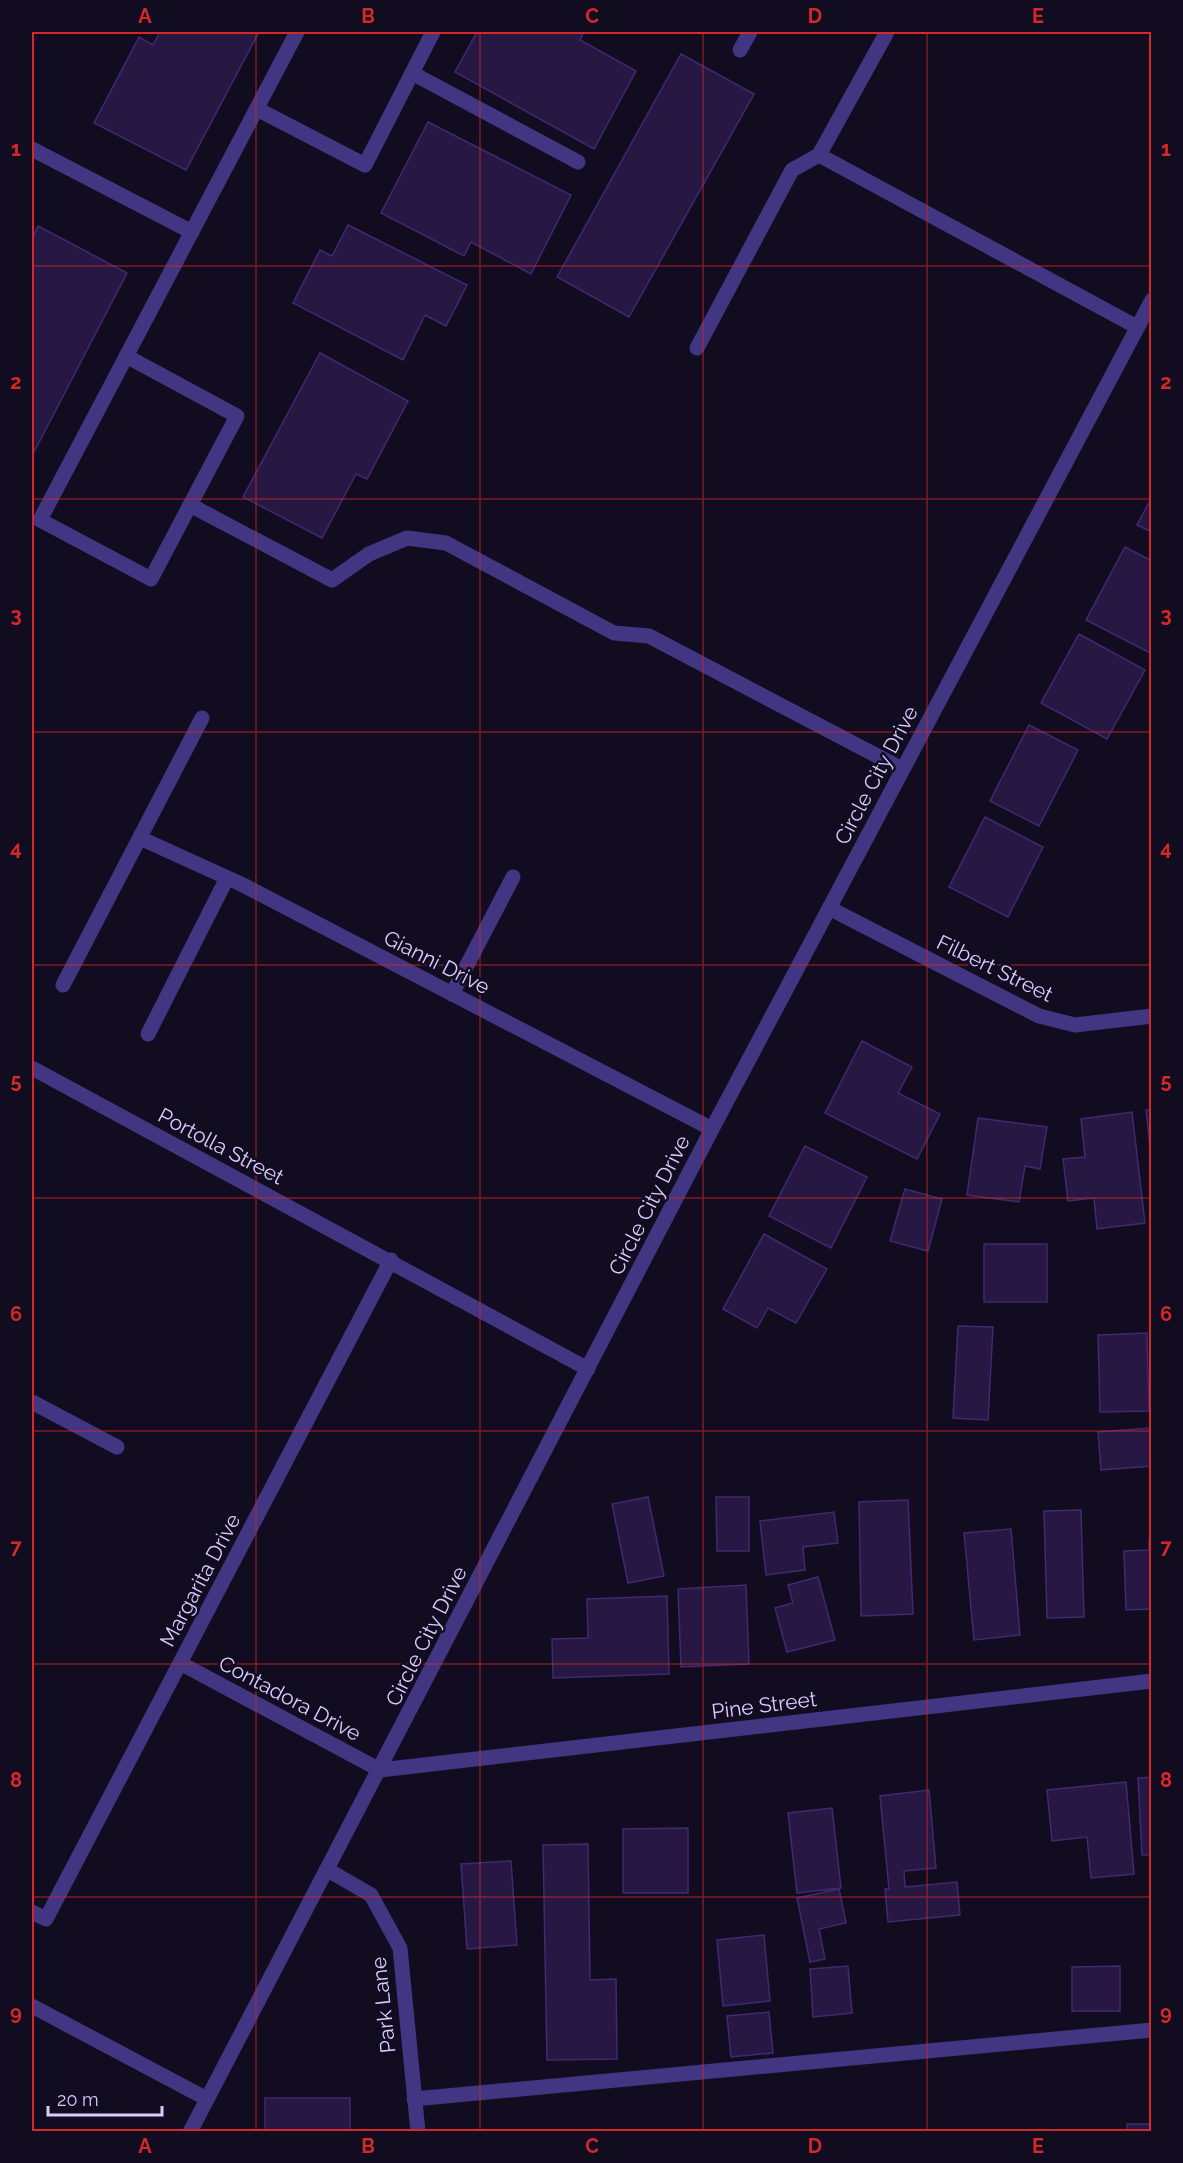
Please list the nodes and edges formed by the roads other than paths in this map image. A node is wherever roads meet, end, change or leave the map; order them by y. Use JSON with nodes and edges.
{"nodes":[{"id":1,"x":297,"y":32,"type":"edge"},
{"id":2,"x":433,"y":32,"type":"edge"},
{"id":3,"x":750,"y":32,"type":"edge"},
{"id":4,"x":887,"y":32,"type":"edge"},
{"id":5,"x":740,"y":50,"type":"dead end"},
{"id":6,"x":412,"y":73,"type":"junction"},
{"id":7,"x":256,"y":109,"type":"junction"},
{"id":8,"x":32,"y":148,"type":"edge"},
{"id":9,"x":819,"y":155,"type":"junction"},
{"id":10,"x":578,"y":162,"type":"dead end"},
{"id":11,"x":192,"y":232,"type":"junction"},
{"id":12,"x":1152,"y":300,"type":"edge"},
{"id":13,"x":1137,"y":327,"type":"junction"},
{"id":14,"x":697,"y":348,"type":"dead end"},
{"id":15,"x":126,"y":357,"type":"junction"},
{"id":16,"x":190,"y":505,"type":"junction"},
{"id":17,"x":202,"y":718,"type":"dead end"},
{"id":18,"x":902,"y":769,"type":"junction"},
{"id":19,"x":140,"y":838,"type":"junction"},
{"id":20,"x":513,"y":877,"type":"dead end"},
{"id":21,"x":227,"y":878,"type":"junction"},
{"id":22,"x":829,"y":908,"type":"junction"},
{"id":23,"x":63,"y":985,"type":"dead end"},
{"id":24,"x":452,"y":994,"type":"junction"},
{"id":25,"x":1152,"y":1016,"type":"edge"},
{"id":26,"x":148,"y":1034,"type":"dead end"},
{"id":27,"x":32,"y":1068,"type":"edge"},
{"id":28,"x":712,"y":1129,"type":"junction"},
{"id":29,"x":391,"y":1260,"type":"junction"},
{"id":30,"x":588,"y":1369,"type":"junction"},
{"id":31,"x":32,"y":1402,"type":"edge"},
{"id":32,"x":117,"y":1447,"type":"dead end"},
{"id":33,"x":180,"y":1663,"type":"junction"},
{"id":34,"x":1152,"y":1681,"type":"edge"},
{"id":35,"x":380,"y":1770,"type":"junction"},
{"id":36,"x":328,"y":1870,"type":"junction"},
{"id":37,"x":32,"y":1912,"type":"edge"},
{"id":38,"x":32,"y":2006,"type":"edge"},
{"id":39,"x":1152,"y":2030,"type":"edge"},
{"id":40,"x":414,"y":2098,"type":"junction"},
{"id":41,"x":207,"y":2099,"type":"junction"},
{"id":42,"x":190,"y":2132,"type":"edge"},
{"id":43,"x":418,"y":2132,"type":"edge"}],
"edges":[{"from":1,"to":7,"type":"street"},
{"from":2,"to":6,"type":"street"},
{"from":3,"to":5,"type":"street"},
{"from":4,"to":9,"type":"street"},
{"from":6,"to":7,"type":"street"},
{"from":6,"to":10,"type":"street"},
{"from":7,"to":11,"type":"street"},
{"from":8,"to":11,"type":"street"},
{"from":9,"to":13,"type":"street"},
{"from":9,"to":14,"type":"street"},
{"from":11,"to":15,"type":"street"},
{"from":12,"to":13,"type":"street","name":"Circle City Drive"},
{"from":13,"to":18,"type":"street","name":"Circle City Drive"},
{"from":15,"to":16,"type":"street"},
{"from":15,"to":16,"type":"street"},
{"from":16,"to":18,"type":"street"},
{"from":17,"to":19,"type":"street"},
{"from":18,"to":22,"type":"street","name":"Circle City Drive"},
{"from":19,"to":21,"type":"street","name":"Gianni Drive"},
{"from":19,"to":23,"type":"street"},
{"from":20,"to":24,"type":"street"},
{"from":21,"to":24,"type":"street","name":"Gianni Drive"},
{"from":21,"to":26,"type":"street"},
{"from":22,"to":25,"type":"street","name":"Filbert Street"},
{"from":22,"to":28,"type":"street","name":"Circle City Drive"},
{"from":24,"to":28,"type":"street","name":"Gianni Drive"},
{"from":27,"to":29,"type":"street","name":"Portolla Street"},
{"from":28,"to":30,"type":"street","name":"Circle City Drive"},
{"from":29,"to":30,"type":"street","name":"Portolla Street"},
{"from":29,"to":33,"type":"street","name":"Margarita Drive"},
{"from":30,"to":35,"type":"street","name":"Circle City Drive"},
{"from":31,"to":32,"type":"street"},
{"from":33,"to":35,"type":"street","name":"Contadora Drive"},
{"from":33,"to":37,"type":"street","name":"Margarita Drive"},
{"from":34,"to":35,"type":"street","name":"Pine Street"},
{"from":35,"to":36,"type":"street","name":"Circle City Drive"},
{"from":36,"to":40,"type":"street","name":"Park Lane"},
{"from":36,"to":41,"type":"street","name":"Circle City Drive"},
{"from":38,"to":41,"type":"street"},
{"from":39,"to":40,"type":"street"},
{"from":40,"to":43,"type":"street","name":"Park Lane"},
{"from":41,"to":42,"type":"street","name":"Circle City Drive"}]}
